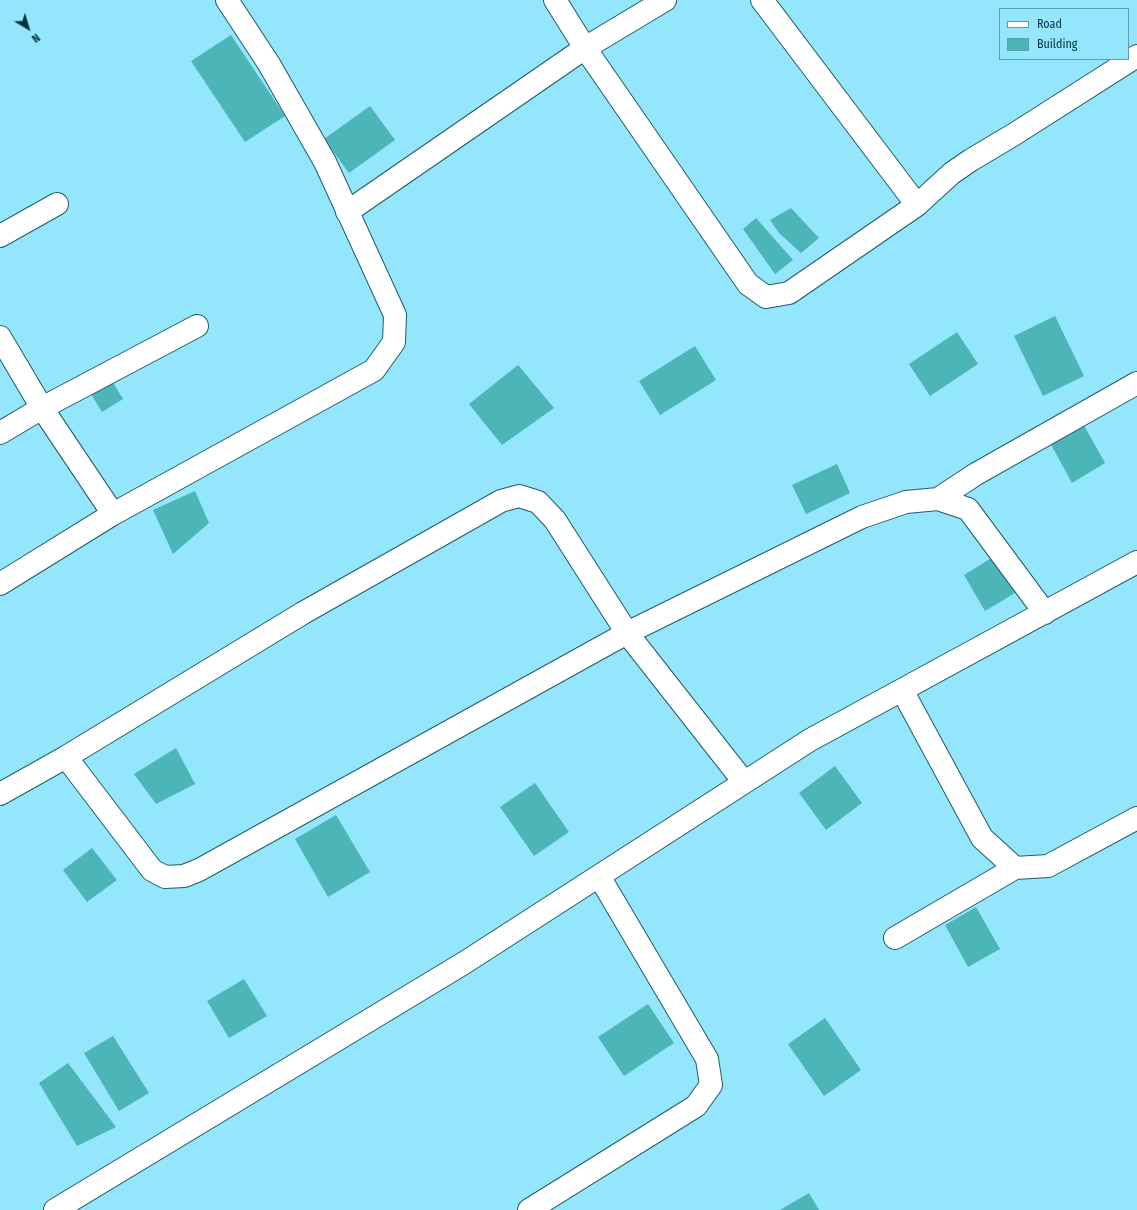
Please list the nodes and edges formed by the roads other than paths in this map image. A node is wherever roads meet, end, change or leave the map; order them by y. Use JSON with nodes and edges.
{"nodes":[{"id":1,"x":227,"y":0,"type":"edge"},
{"id":2,"x":555,"y":0,"type":"edge"},
{"id":3,"x":666,"y":0,"type":"edge"},
{"id":4,"x":762,"y":0,"type":"edge"},
{"id":5,"x":585,"y":48,"type":"junction"},
{"id":6,"x":1137,"y":56,"type":"edge"},
{"id":7,"x":57,"y":204,"type":"dead end"},
{"id":8,"x":917,"y":205,"type":"junction"},
{"id":9,"x":347,"y":212,"type":"junction"},
{"id":10,"x":0,"y":236,"type":"edge"},
{"id":11,"x":197,"y":326,"type":"dead end"},
{"id":12,"x":0,"y":337,"type":"edge"},
{"id":13,"x":1137,"y":383,"type":"edge"},
{"id":14,"x":42,"y":408,"type":"junction"},
{"id":15,"x":0,"y":433,"type":"edge"},
{"id":16,"x":938,"y":499,"type":"junction"},
{"id":17,"x":112,"y":514,"type":"junction"},
{"id":18,"x":1137,"y":562,"type":"edge"},
{"id":19,"x":0,"y":584,"type":"edge"},
{"id":20,"x":1044,"y":613,"type":"junction"},
{"id":21,"x":627,"y":633,"type":"junction"},
{"id":22,"x":902,"y":690,"type":"junction"},
{"id":23,"x":66,"y":758,"type":"junction"},
{"id":24,"x":744,"y":782,"type":"junction"},
{"id":25,"x":0,"y":794,"type":"edge"},
{"id":26,"x":1137,"y":818,"type":"edge"},
{"id":27,"x":1015,"y":868,"type":"junction"},
{"id":28,"x":600,"y":876,"type":"junction"},
{"id":29,"x":895,"y":938,"type":"dead end"},
{"id":30,"x":55,"y":1210,"type":"edge"},
{"id":31,"x":529,"y":1210,"type":"edge"}],
"edges":[{"from":1,"to":9,"type":"street"},
{"from":2,"to":5,"type":"street"},
{"from":3,"to":5,"type":"street"},
{"from":4,"to":8,"type":"street"},
{"from":5,"to":8,"type":"street"},
{"from":5,"to":9,"type":"street"},
{"from":6,"to":8,"type":"street"},
{"from":7,"to":10,"type":"street"},
{"from":9,"to":17,"type":"street"},
{"from":11,"to":14,"type":"street"},
{"from":12,"to":14,"type":"street"},
{"from":13,"to":16,"type":"street"},
{"from":14,"to":15,"type":"street"},
{"from":14,"to":17,"type":"street"},
{"from":16,"to":20,"type":"street"},
{"from":16,"to":21,"type":"street"},
{"from":17,"to":19,"type":"street"},
{"from":18,"to":20,"type":"street"},
{"from":20,"to":22,"type":"street"},
{"from":21,"to":23,"type":"street"},
{"from":21,"to":23,"type":"street"},
{"from":21,"to":24,"type":"street"},
{"from":22,"to":24,"type":"street"},
{"from":22,"to":27,"type":"street"},
{"from":23,"to":25,"type":"street"},
{"from":24,"to":28,"type":"street"},
{"from":26,"to":27,"type":"street"},
{"from":27,"to":29,"type":"street"},
{"from":28,"to":30,"type":"street"},
{"from":28,"to":31,"type":"street"}]}
